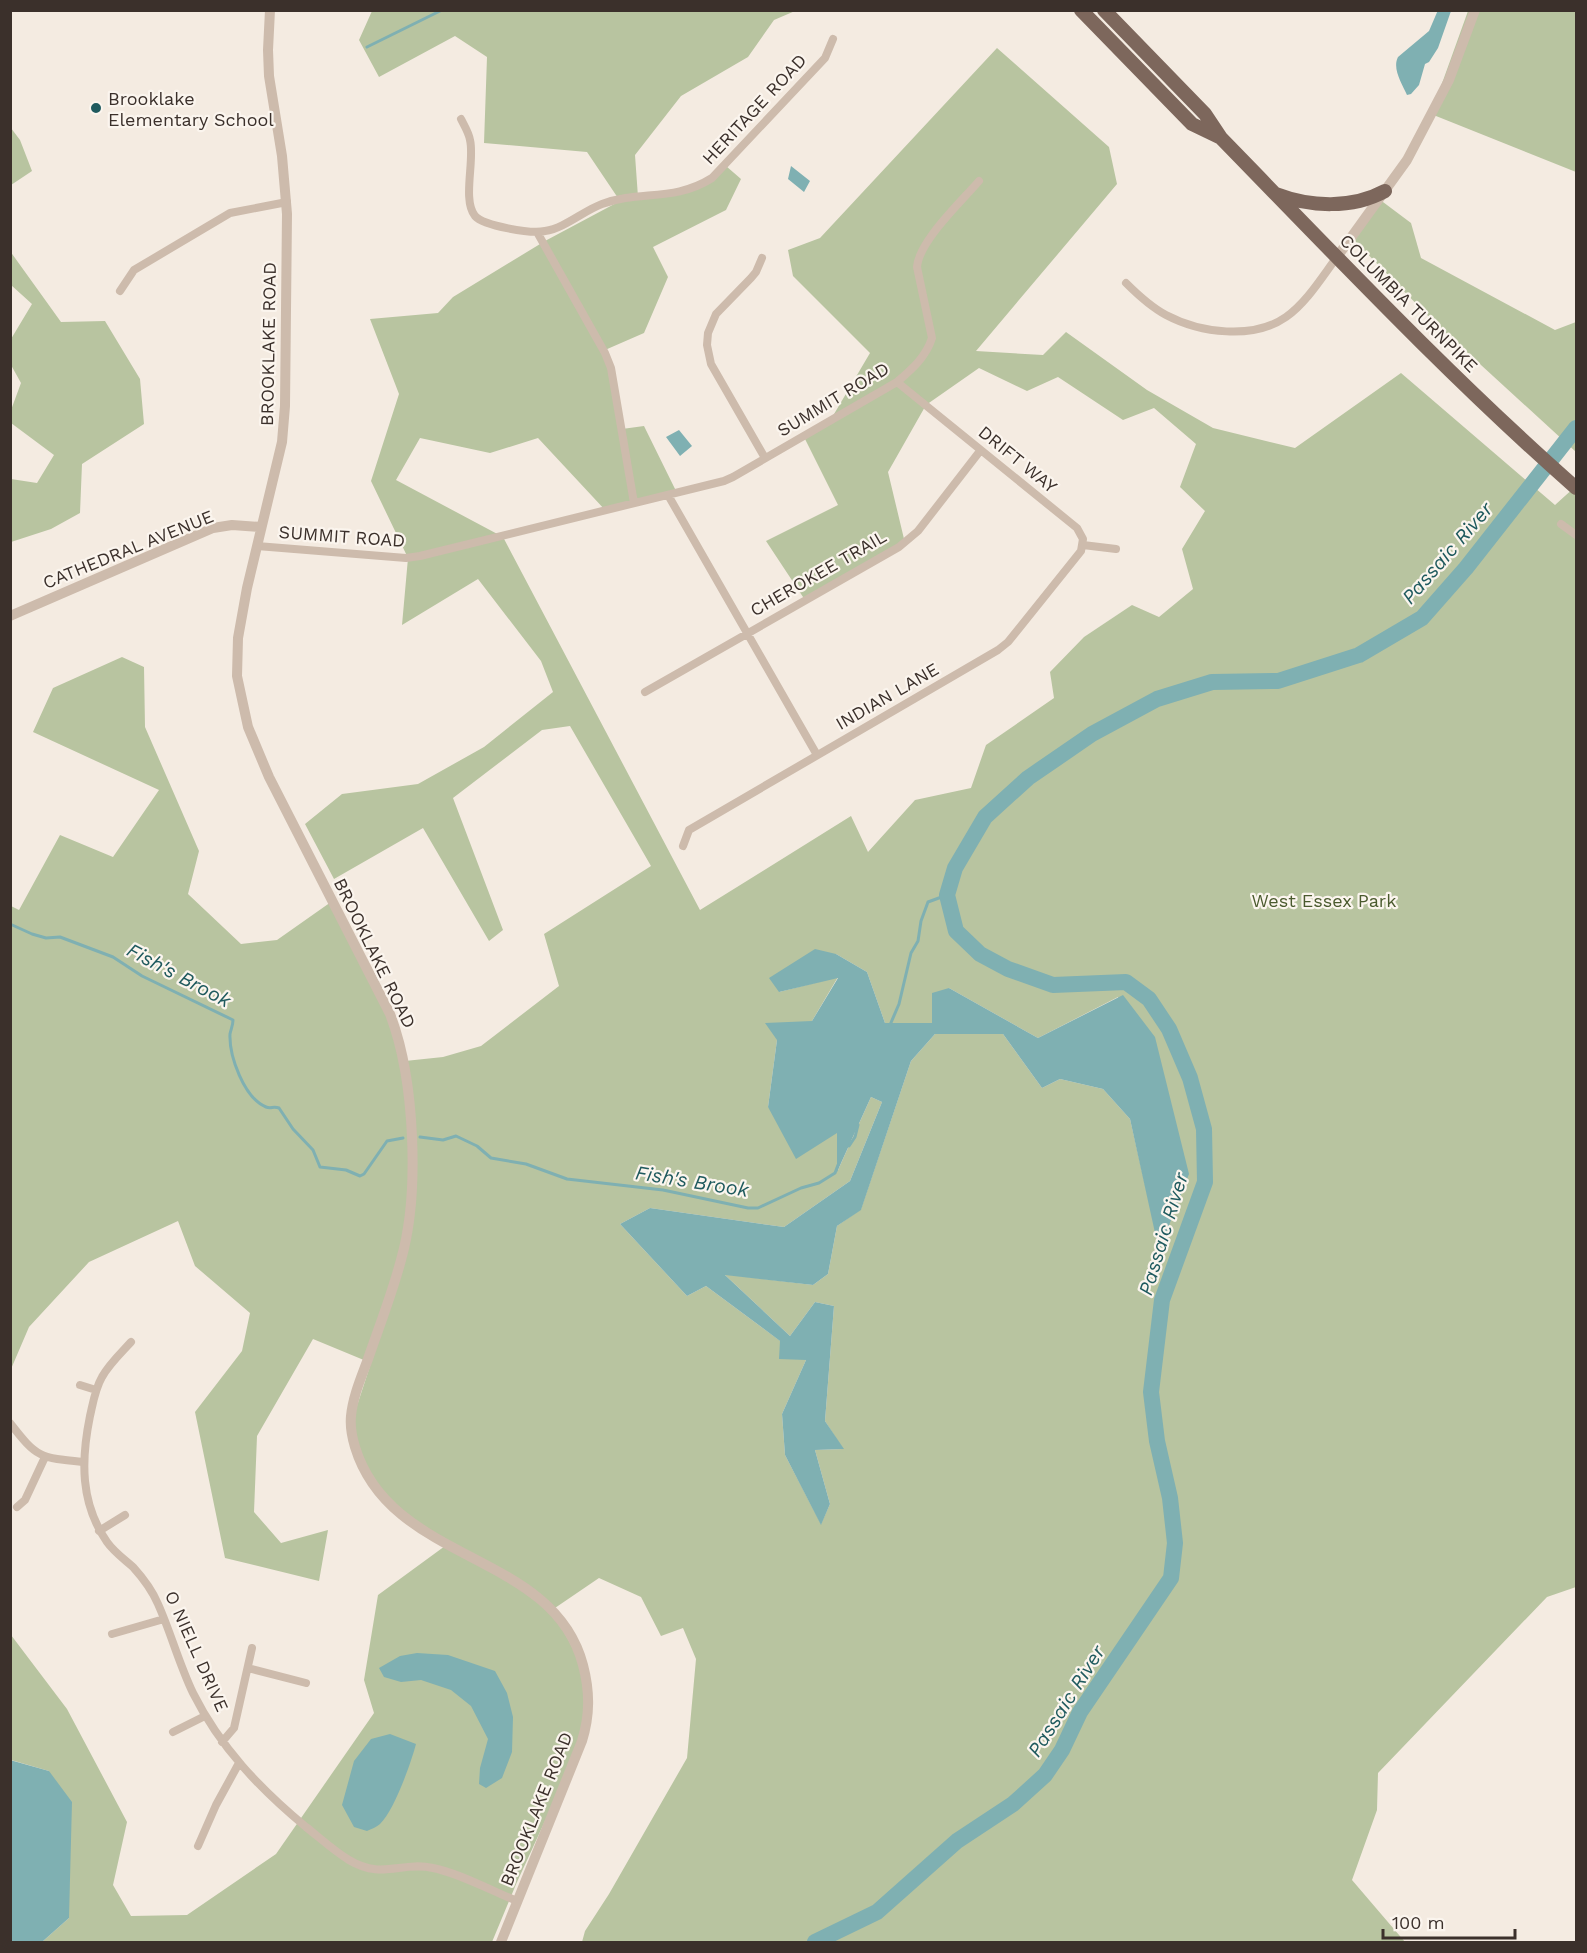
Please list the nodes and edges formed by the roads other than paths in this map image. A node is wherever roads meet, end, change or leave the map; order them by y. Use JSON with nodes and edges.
{"nodes":[{"id":1,"x":270,"y":10,"type":"edge"},
{"id":2,"x":1081,"y":10,"type":"edge"},
{"id":3,"x":1104,"y":10,"type":"edge"},
{"id":4,"x":1475,"y":10,"type":"edge"},
{"id":5,"x":833,"y":39,"type":"dead end"},
{"id":6,"x":461,"y":118,"type":"dead end"},
{"id":7,"x":1221,"y":138,"type":"junction"},
{"id":8,"x":979,"y":181,"type":"dead end"},
{"id":9,"x":1385,"y":191,"type":"junction"},
{"id":10,"x":1274,"y":193,"type":"junction"},
{"id":11,"x":286,"y":202,"type":"junction"},
{"id":12,"x":537,"y":232,"type":"junction"},
{"id":13,"x":1337,"y":257,"type":"junction"},
{"id":14,"x":762,"y":258,"type":"dead end"},
{"id":15,"x":1126,"y":283,"type":"dead end"},
{"id":16,"x":120,"y":291,"type":"dead end"},
{"id":17,"x":897,"y":382,"type":"junction"},
{"id":18,"x":980,"y":451,"type":"junction"},
{"id":19,"x":765,"y":458,"type":"junction"},
{"id":20,"x":1576,"y":488,"type":"edge"},
{"id":21,"x":668,"y":495,"type":"junction"},
{"id":22,"x":634,"y":503,"type":"junction"},
{"id":23,"x":1561,"y":524,"type":"dead end"},
{"id":24,"x":261,"y":527,"type":"junction"},
{"id":25,"x":1576,"y":535,"type":"edge"},
{"id":26,"x":1083,"y":545,"type":"junction"},
{"id":27,"x":257,"y":546,"type":"junction"},
{"id":28,"x":1116,"y":549,"type":"dead end"},
{"id":29,"x":11,"y":614,"type":"edge"},
{"id":30,"x":746,"y":633,"type":"junction"},
{"id":31,"x":645,"y":692,"type":"dead end"},
{"id":32,"x":817,"y":756,"type":"junction"},
{"id":33,"x":683,"y":846,"type":"dead end"},
{"id":34,"x":131,"y":1342,"type":"dead end"},
{"id":35,"x":80,"y":1385,"type":"dead end"},
{"id":36,"x":96,"y":1390,"type":"junction"},
{"id":37,"x":10,"y":1423,"type":"edge"},
{"id":38,"x":45,"y":1457,"type":"junction"},
{"id":39,"x":84,"y":1462,"type":"junction"},
{"id":40,"x":17,"y":1507,"type":"dead end"},
{"id":41,"x":125,"y":1515,"type":"dead end"},
{"id":42,"x":99,"y":1531,"type":"junction"},
{"id":43,"x":164,"y":1618,"type":"junction"},
{"id":44,"x":112,"y":1634,"type":"dead end"},
{"id":45,"x":252,"y":1648,"type":"dead end"},
{"id":46,"x":248,"y":1668,"type":"junction"},
{"id":47,"x":306,"y":1683,"type":"dead end"},
{"id":48,"x":205,"y":1716,"type":"junction"},
{"id":49,"x":174,"y":1732,"type":"dead end"},
{"id":50,"x":222,"y":1742,"type":"junction"},
{"id":51,"x":238,"y":1763,"type":"junction"},
{"id":52,"x":198,"y":1846,"type":"dead end"},
{"id":53,"x":517,"y":1901,"type":"junction"},
{"id":54,"x":501,"y":1942,"type":"edge"}],
"edges":[{"from":1,"to":11,"type":"street","name":"BROOKLAKE ROAD"},
{"from":2,"to":7,"type":"main road","name":"COLUMBIA TURNPIKE"},
{"from":3,"to":7,"type":"main road","name":"COLUMBIA TURNPIKE"},
{"from":4,"to":9,"type":"street"},
{"from":5,"to":12,"type":"street","name":"HERITAGE ROAD"},
{"from":6,"to":12,"type":"street","name":"HERITAGE ROAD"},
{"from":7,"to":10,"type":"main road","name":"COLUMBIA TURNPIKE"},
{"from":8,"to":17,"type":"street","name":"SUMMIT ROAD"},
{"from":9,"to":10,"type":"main road"},
{"from":9,"to":13,"type":"street"},
{"from":10,"to":13,"type":"main road","name":"COLUMBIA TURNPIKE"},
{"from":11,"to":16,"type":"street"},
{"from":11,"to":24,"type":"street","name":"BROOKLAKE ROAD"},
{"from":12,"to":22,"type":"street"},
{"from":13,"to":15,"type":"street"},
{"from":13,"to":20,"type":"main road","name":"COLUMBIA TURNPIKE"},
{"from":14,"to":19,"type":"street"},
{"from":17,"to":18,"type":"street","name":"DRIFT WAY"},
{"from":17,"to":19,"type":"street","name":"SUMMIT ROAD"},
{"from":18,"to":26,"type":"street","name":"DRIFT WAY"},
{"from":18,"to":30,"type":"street","name":"CHEROKEE TRAIL"},
{"from":19,"to":21,"type":"street","name":"SUMMIT ROAD"},
{"from":21,"to":22,"type":"street","name":"SUMMIT ROAD"},
{"from":21,"to":30,"type":"street"},
{"from":22,"to":27,"type":"street","name":"SUMMIT ROAD"},
{"from":23,"to":25,"type":"street"},
{"from":24,"to":27,"type":"street","name":"BROOKLAKE ROAD"},
{"from":24,"to":29,"type":"street","name":"CATHEDRAL AVENUE"},
{"from":26,"to":28,"type":"street"},
{"from":26,"to":32,"type":"street","name":"INDIAN LANE"},
{"from":27,"to":53,"type":"street","name":"BROOKLAKE ROAD"},
{"from":30,"to":31,"type":"street","name":"CHEROKEE TRAIL"},
{"from":30,"to":32,"type":"street"},
{"from":32,"to":33,"type":"street","name":"INDIAN LANE"},
{"from":34,"to":36,"type":"street","name":"O NIELL DRIVE"},
{"from":35,"to":36,"type":"street"},
{"from":36,"to":39,"type":"street","name":"O NIELL DRIVE"},
{"from":37,"to":38,"type":"street"},
{"from":38,"to":39,"type":"street"},
{"from":38,"to":40,"type":"street"},
{"from":39,"to":42,"type":"street","name":"O NIELL DRIVE"},
{"from":41,"to":42,"type":"street"},
{"from":42,"to":43,"type":"street","name":"O NIELL DRIVE"},
{"from":43,"to":44,"type":"street"},
{"from":43,"to":48,"type":"street","name":"O NIELL DRIVE"},
{"from":45,"to":46,"type":"street"},
{"from":46,"to":47,"type":"street"},
{"from":46,"to":50,"type":"street"},
{"from":48,"to":49,"type":"street"},
{"from":48,"to":50,"type":"street","name":"O NIELL DRIVE"},
{"from":50,"to":51,"type":"street","name":"O NIELL DRIVE"},
{"from":51,"to":52,"type":"street"},
{"from":51,"to":53,"type":"street","name":"O NIELL DRIVE"},
{"from":53,"to":54,"type":"street","name":"BROOKLAKE ROAD"}]}
